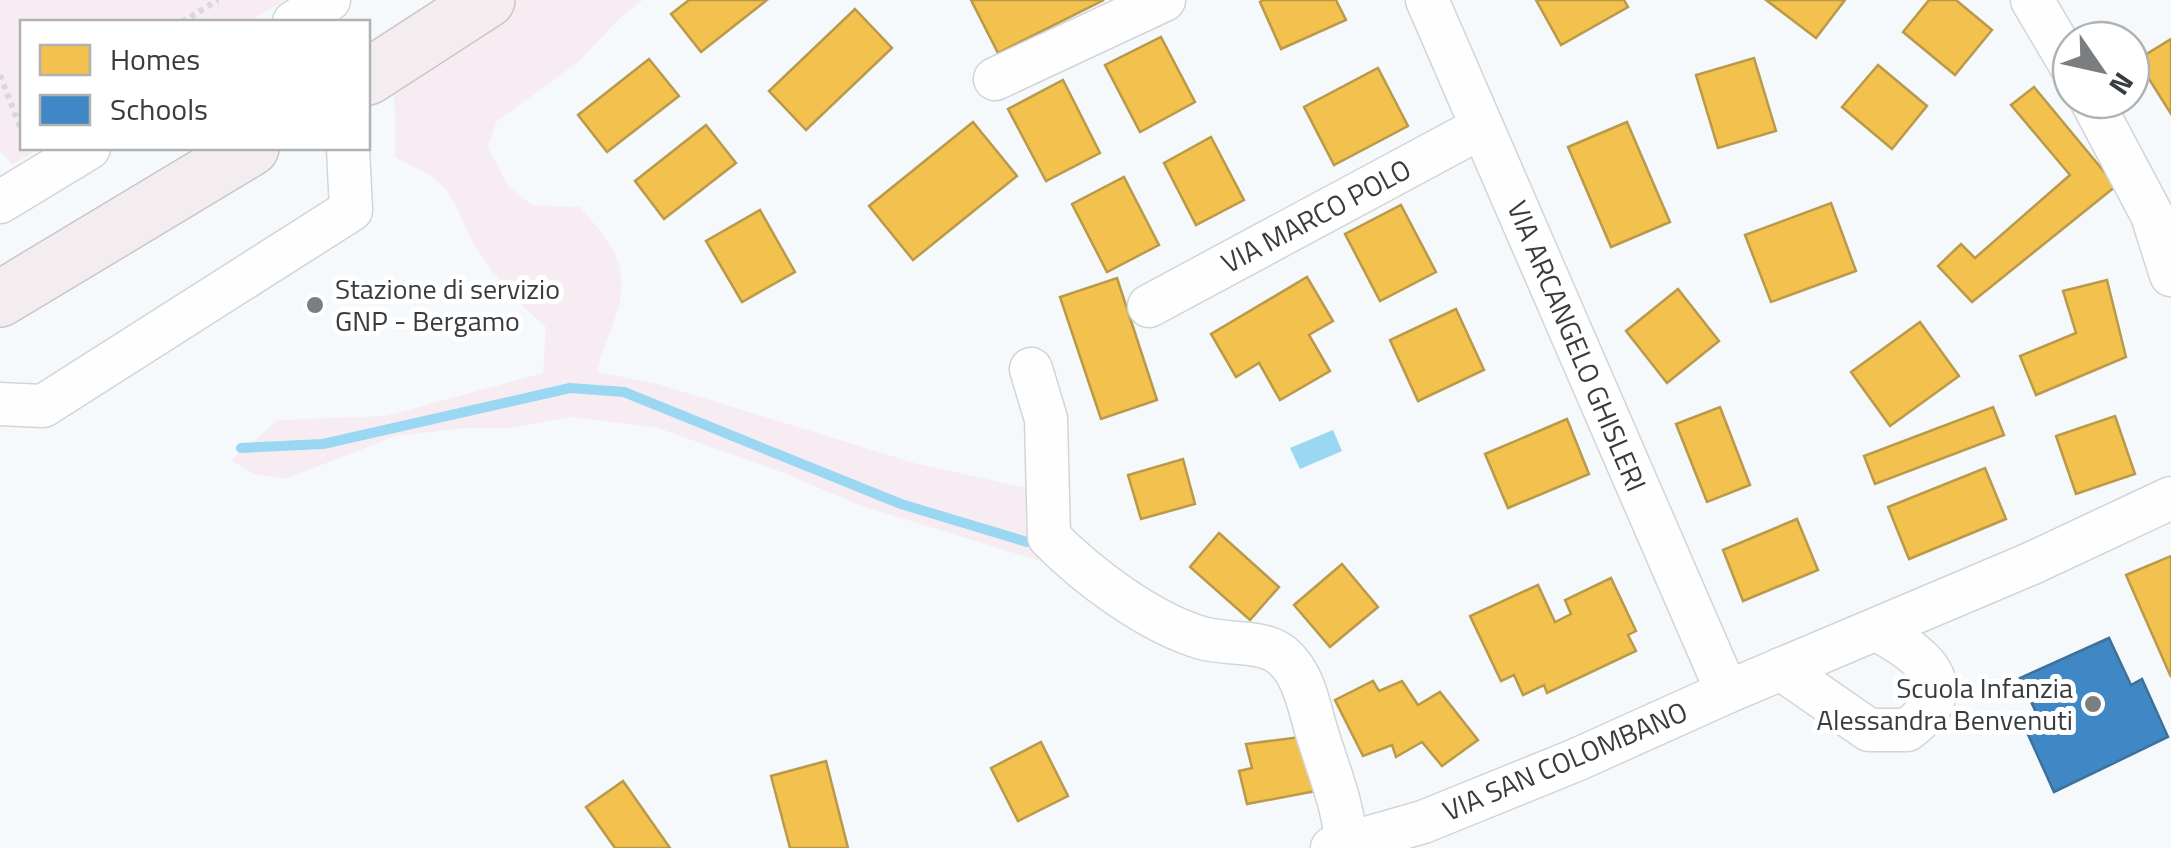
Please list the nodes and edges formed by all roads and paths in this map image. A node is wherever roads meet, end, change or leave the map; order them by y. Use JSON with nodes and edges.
{"nodes":[{"id":1,"x":218,"y":0,"type":"edge"},
{"id":2,"x":329,"y":0,"type":"edge"},
{"id":3,"x":428,"y":0,"type":"edge"},
{"id":4,"x":487,"y":0,"type":"edge"},
{"id":5,"x":1164,"y":0,"type":"edge"},
{"id":6,"x":1426,"y":0,"type":"edge"},
{"id":7,"x":2032,"y":0,"type":"edge"},
{"id":8,"x":185,"y":20,"type":"edge"},
{"id":9,"x":297,"y":20,"type":"edge"},
{"id":10,"x":2051,"y":32,"type":"edge"},
{"id":11,"x":370,"y":40,"type":"edge"},
{"id":12,"x":0,"y":76,"type":"edge"},
{"id":13,"x":370,"y":77,"type":"edge"},
{"id":14,"x":995,"y":79,"type":"dead end"},
{"id":15,"x":2102,"y":120,"type":"edge"},
{"id":16,"x":20,"y":125,"type":"edge"},
{"id":17,"x":1482,"y":127,"type":"junction"},
{"id":18,"x":86,"y":150,"type":"edge"},
{"id":19,"x":187,"y":150,"type":"edge"},
{"id":20,"x":249,"y":150,"type":"edge"},
{"id":21,"x":348,"y":150,"type":"edge"},
{"id":22,"x":0,"y":202,"type":"edge"},
{"id":23,"x":0,"y":260,"type":"edge"},
{"id":24,"x":2171,"y":275,"type":"edge"},
{"id":25,"x":0,"y":299,"type":"edge"},
{"id":26,"x":1149,"y":306,"type":"dead end"},
{"id":27,"x":1030,"y":369,"type":"dead end"},
{"id":28,"x":0,"y":404,"type":"edge"},
{"id":29,"x":2171,"y":498,"type":"edge"},
{"id":30,"x":1876,"y":630,"type":"junction"},
{"id":31,"x":1781,"y":670,"type":"junction"},
{"id":32,"x":1727,"y":692,"type":"junction"},
{"id":33,"x":1339,"y":846,"type":"edge"}],
"edges":[{"from":1,"to":8,"type":"path"},
{"from":2,"to":9,"type":"street"},
{"from":3,"to":11,"type":"highway"},
{"from":4,"to":13,"type":"highway"},
{"from":5,"to":14,"type":"street"},
{"from":6,"to":17,"type":"street","name":"VIA ARCANGELO GHISLERI"},
{"from":7,"to":10,"type":"street"},
{"from":12,"to":16,"type":"path"},
{"from":15,"to":24,"type":"street"},
{"from":17,"to":26,"type":"street","name":"VIA MARCO POLO"},
{"from":17,"to":32,"type":"street","name":"VIA ARCANGELO GHISLERI"},
{"from":18,"to":22,"type":"street"},
{"from":19,"to":23,"type":"highway"},
{"from":20,"to":25,"type":"highway"},
{"from":21,"to":28,"type":"street"},
{"from":27,"to":33,"type":"street","name":"VIA SAN COLOMBANO"},
{"from":29,"to":30,"type":"street","name":"VIA SAN COLOMBANO"},
{"from":30,"to":31,"type":"street","name":"VIA SAN COLOMBANO"},
{"from":30,"to":31,"type":"street"},
{"from":31,"to":32,"type":"street","name":"VIA SAN COLOMBANO"},
{"from":32,"to":33,"type":"street","name":"VIA SAN COLOMBANO"}]}
